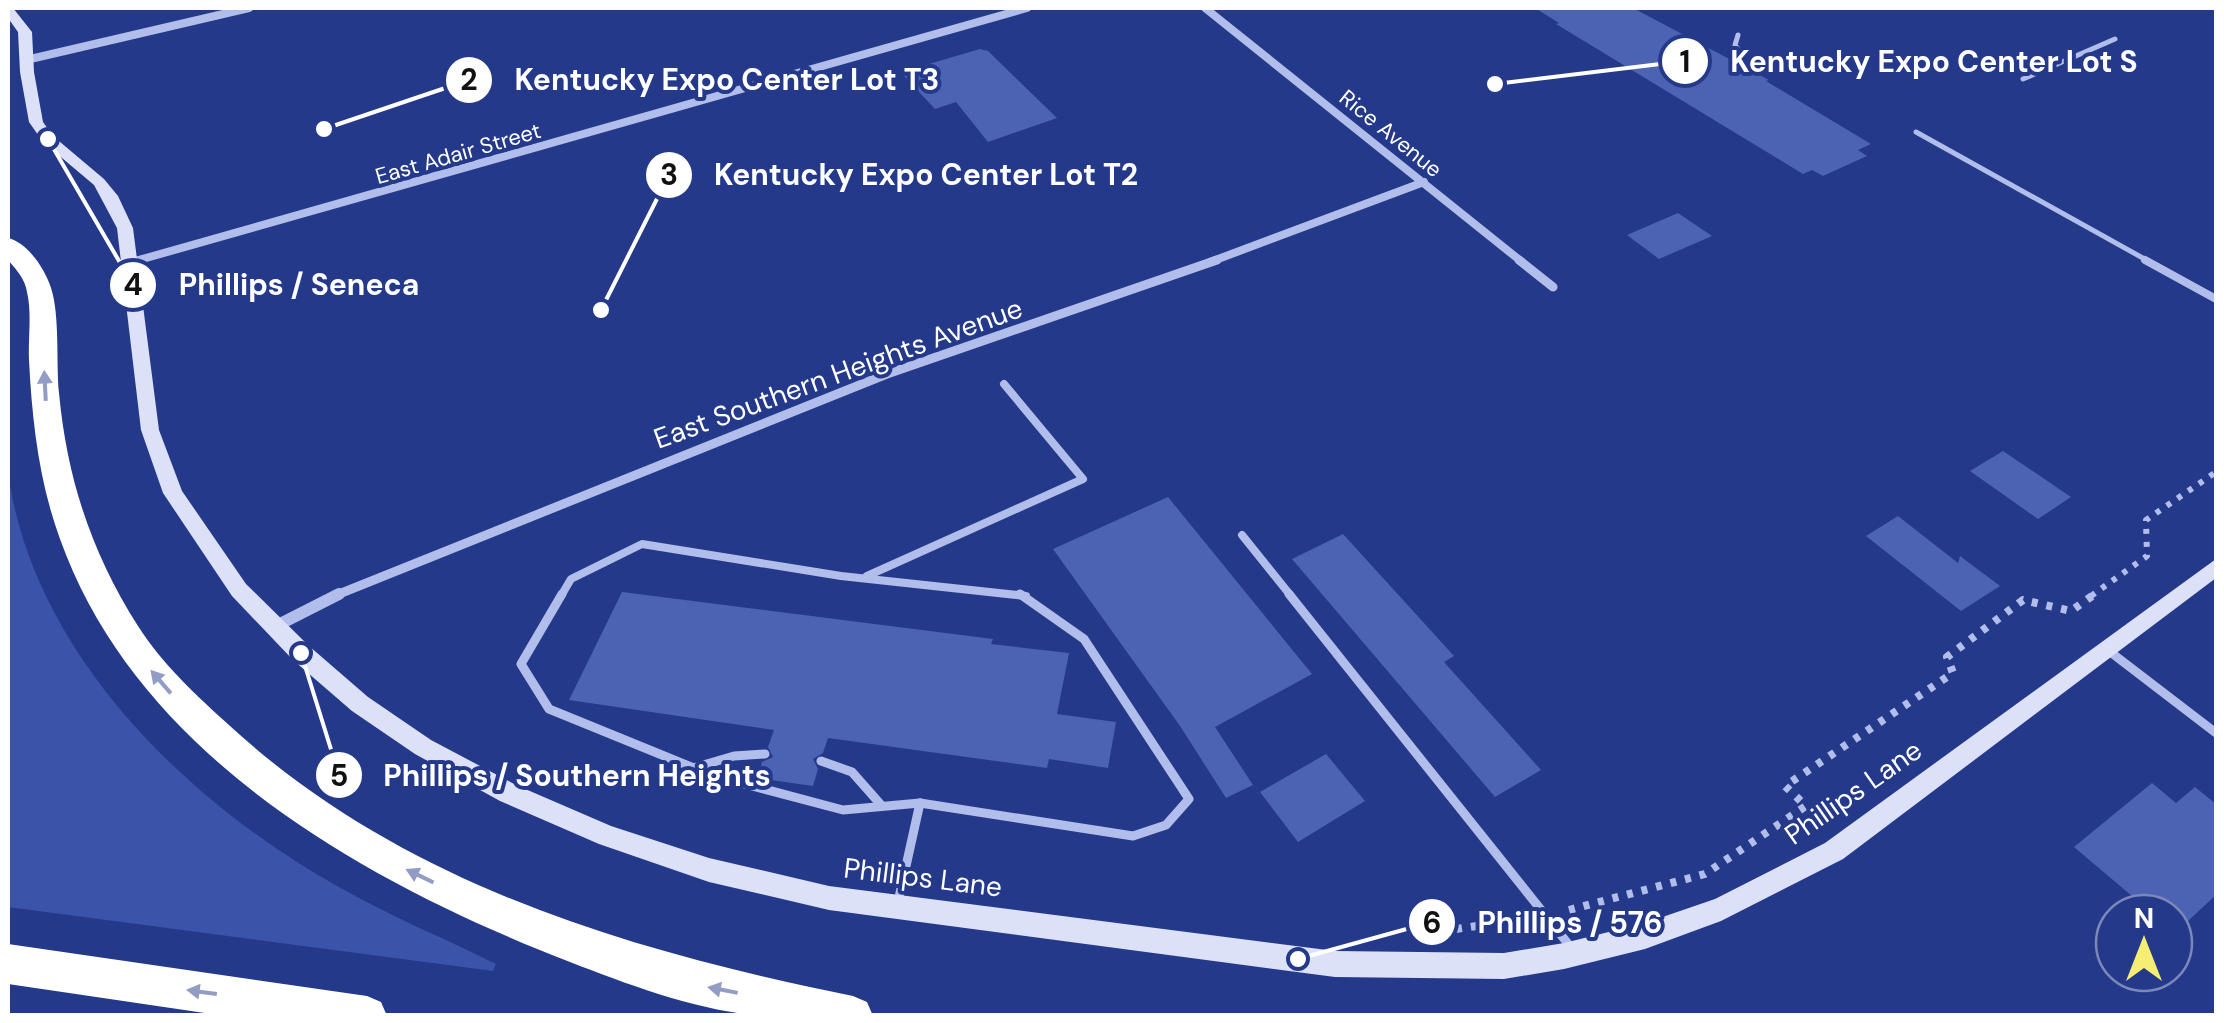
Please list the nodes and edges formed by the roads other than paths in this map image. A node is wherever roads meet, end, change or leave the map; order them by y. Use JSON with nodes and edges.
{"nodes":[{"id":1,"x":249,"y":8,"type":"edge"},
{"id":2,"x":1027,"y":8,"type":"edge"},
{"id":3,"x":1205,"y":8,"type":"edge"},
{"id":4,"x":8,"y":10,"type":"edge"},
{"id":5,"x":1738,"y":35,"type":"dead end"},
{"id":6,"x":2115,"y":38,"type":"dead end"},
{"id":7,"x":1740,"y":52,"type":"dead end"},
{"id":8,"x":26,"y":60,"type":"junction"},
{"id":9,"x":1768,"y":68,"type":"dead end"},
{"id":10,"x":1804,"y":71,"type":"dead end"},
{"id":11,"x":2023,"y":79,"type":"dead end"},
{"id":12,"x":1916,"y":132,"type":"dead end"},
{"id":13,"x":1424,"y":182,"type":"junction"},
{"id":14,"x":8,"y":246,"type":"edge"},
{"id":15,"x":128,"y":263,"type":"junction"},
{"id":16,"x":1553,"y":287,"type":"dead end"},
{"id":17,"x":2216,"y":299,"type":"edge"},
{"id":18,"x":1004,"y":384,"type":"dead end"},
{"id":19,"x":1242,"y":535,"type":"dead end"},
{"id":20,"x":2216,"y":567,"type":"edge"},
{"id":21,"x":863,"y":578,"type":"junction"},
{"id":22,"x":276,"y":626,"type":"junction"},
{"id":23,"x":2105,"y":648,"type":"junction"},
{"id":24,"x":2216,"y":733,"type":"edge"},
{"id":25,"x":765,"y":754,"type":"dead end"},
{"id":26,"x":821,"y":761,"type":"dead end"},
{"id":27,"x":693,"y":768,"type":"junction"},
{"id":28,"x":920,"y":803,"type":"junction"},
{"id":29,"x":882,"y":806,"type":"junction"},
{"id":30,"x":897,"y":907,"type":"junction"},
{"id":31,"x":1576,"y":953,"type":"junction"},
{"id":32,"x":8,"y":964,"type":"edge"},
{"id":33,"x":368,"y":1016,"type":"edge"},
{"id":34,"x":853,"y":1016,"type":"edge"}],
"edges":[{"from":1,"to":8,"type":"street"},
{"from":2,"to":15,"type":"street","name":"East Adair Street"},
{"from":3,"to":13,"type":"street","name":"Rice Avenue"},
{"from":4,"to":8,"type":"main road","name":"Phillips Lane"},
{"from":5,"to":7,"type":"lane"},
{"from":6,"to":11,"type":"lane"},
{"from":8,"to":15,"type":"main road","name":"Phillips Lane"},
{"from":9,"to":10,"type":"lane"},
{"from":12,"to":17,"type":"lane"},
{"from":13,"to":16,"type":"street","name":"Rice Avenue"},
{"from":13,"to":22,"type":"street","name":"East Southern Heights Avenue"},
{"from":34,"to":14,"type":"highway","one_way":true},
{"from":15,"to":22,"type":"main road","name":"Phillips Lane"},
{"from":18,"to":21,"type":"lane"},
{"from":19,"to":31,"type":"lane"},
{"from":20,"to":23,"type":"main road","name":"Phillips Lane"},
{"from":21,"to":27,"type":"lane"},
{"from":21,"to":28,"type":"lane"},
{"from":22,"to":30,"type":"main road","name":"Phillips Lane"},
{"from":23,"to":24,"type":"lane"},
{"from":23,"to":31,"type":"main road","name":"Phillips Lane"},
{"from":25,"to":27,"type":"lane"},
{"from":26,"to":29,"type":"lane"},
{"from":27,"to":29,"type":"lane"},
{"from":28,"to":29,"type":"lane"},
{"from":28,"to":30,"type":"lane"},
{"from":30,"to":31,"type":"main road","name":"Phillips Lane"},
{"from":33,"to":32,"type":"highway","one_way":true}]}
